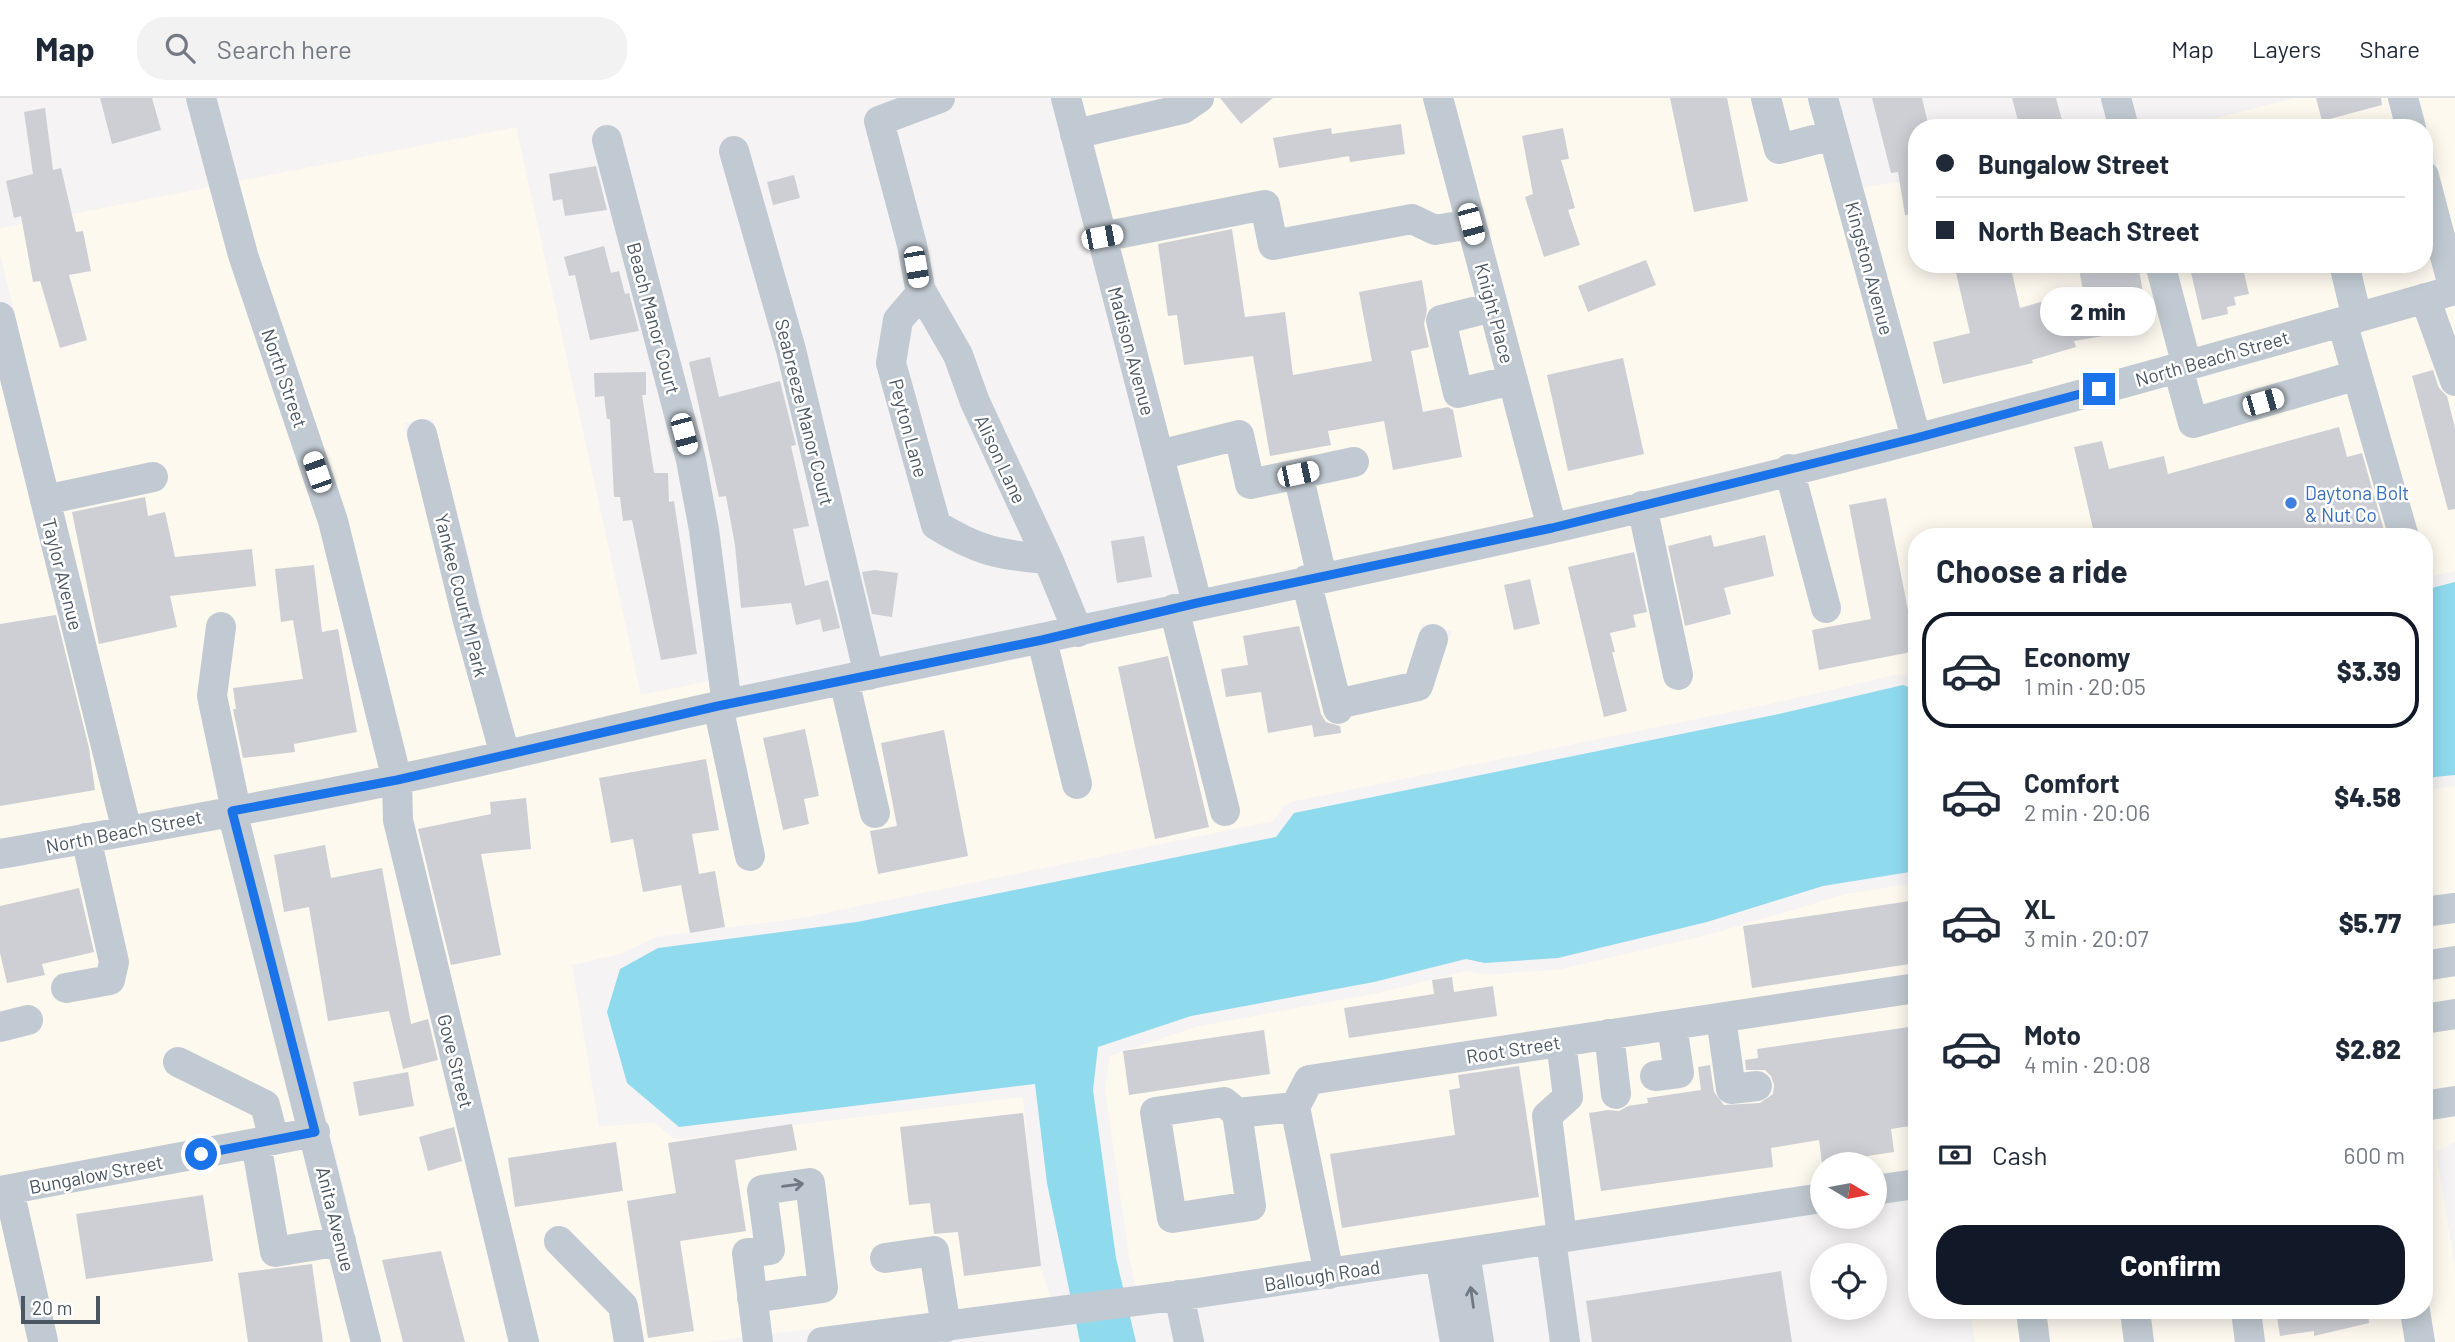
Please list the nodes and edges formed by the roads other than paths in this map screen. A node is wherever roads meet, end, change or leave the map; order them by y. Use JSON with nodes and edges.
{"nodes":[{"id":1,"x":201,"y":98,"type":"edge"},
{"id":2,"x":940,"y":98,"type":"edge"},
{"id":3,"x":1066,"y":98,"type":"edge"},
{"id":4,"x":1199,"y":98,"type":"edge"},
{"id":5,"x":1438,"y":98,"type":"edge"},
{"id":6,"x":1766,"y":98,"type":"edge"},
{"id":7,"x":1824,"y":98,"type":"edge"},
{"id":8,"x":2116,"y":98,"type":"edge"},
{"id":9,"x":2403,"y":98,"type":"edge"},
{"id":10,"x":2122,"y":119,"type":"edge"},
{"id":11,"x":2409,"y":119,"type":"edge"},
{"id":12,"x":1075,"y":134,"type":"junction"},
{"id":13,"x":1833,"y":135,"type":"junction"},
{"id":14,"x":607,"y":140,"type":"dead end"},
{"id":15,"x":734,"y":150,"type":"dead end"},
{"id":16,"x":2443,"y":202,"type":"edge"},
{"id":17,"x":1471,"y":224,"type":"junction"},
{"id":18,"x":1102,"y":237,"type":"junction"},
{"id":19,"x":2162,"y":273,"type":"edge"},
{"id":20,"x":2345,"y":273,"type":"edge"},
{"id":21,"x":920,"y":289,"type":"junction"},
{"id":22,"x":2454,"y":290,"type":"edge"},
{"id":23,"x":2425,"y":298,"type":"junction"},
{"id":24,"x":1493,"y":307,"type":"junction"},
{"id":25,"x":0,"y":317,"type":"edge"},
{"id":26,"x":2349,"y":320,"type":"junction"},
{"id":27,"x":2182,"y":367,"type":"junction"},
{"id":28,"x":2357,"y":375,"type":"junction"},
{"id":29,"x":1513,"y":380,"type":"junction"},
{"id":30,"x":2455,"y":381,"type":"edge"},
{"id":31,"x":422,"y":434,"type":"dead end"},
{"id":32,"x":1916,"y":438,"type":"junction"},
{"id":33,"x":1159,"y":455,"type":"junction"},
{"id":34,"x":1354,"y":462,"type":"dead end"},
{"id":35,"x":1788,"y":470,"type":"junction"},
{"id":36,"x":1298,"y":474,"type":"junction"},
{"id":37,"x":153,"y":477,"type":"dead end"},
{"id":38,"x":45,"y":500,"type":"junction"},
{"id":39,"x":1642,"y":506,"type":"junction"},
{"id":40,"x":1552,"y":528,"type":"junction"},
{"id":41,"x":2401,"y":528,"type":"edge"},
{"id":42,"x":1048,"y":559,"type":"junction"},
{"id":43,"x":1314,"y":578,"type":"junction"},
{"id":44,"x":1185,"y":606,"type":"junction"},
{"id":45,"x":1826,"y":608,"type":"dead end"},
{"id":46,"x":221,"y":627,"type":"dead end"},
{"id":47,"x":1078,"y":632,"type":"junction"},
{"id":48,"x":1433,"y":639,"type":"dead end"},
{"id":49,"x":1042,"y":640,"type":"junction"},
{"id":50,"x":1678,"y":675,"type":"dead end"},
{"id":51,"x":856,"y":678,"type":"junction"},
{"id":52,"x":723,"y":706,"type":"junction"},
{"id":53,"x":505,"y":755,"type":"junction"},
{"id":54,"x":397,"y":780,"type":"junction"},
{"id":55,"x":1077,"y":784,"type":"dead end"},
{"id":56,"x":234,"y":810,"type":"junction"},
{"id":57,"x":1225,"y":811,"type":"dead end"},
{"id":58,"x":875,"y":813,"type":"dead end"},
{"id":59,"x":127,"y":831,"type":"junction"},
{"id":60,"x":86,"y":838,"type":"junction"},
{"id":61,"x":0,"y":854,"type":"edge"},
{"id":62,"x":750,"y":856,"type":"dead end"},
{"id":63,"x":2455,"y":908,"type":"edge"},
{"id":64,"x":2433,"y":911,"type":"edge"},
{"id":65,"x":2455,"y":961,"type":"edge"},
{"id":66,"x":2433,"y":965,"type":"edge"},
{"id":67,"x":66,"y":988,"type":"dead end"},
{"id":68,"x":1908,"y":989,"type":"edge"},
{"id":69,"x":2455,"y":1014,"type":"edge"},
{"id":70,"x":1721,"y":1018,"type":"junction"},
{"id":71,"x":2433,"y":1018,"type":"edge"},
{"id":72,"x":1672,"y":1025,"type":"junction"},
{"id":73,"x":1609,"y":1034,"type":"junction"},
{"id":74,"x":1561,"y":1042,"type":"junction"},
{"id":75,"x":178,"y":1062,"type":"dead end"},
{"id":76,"x":1655,"y":1076,"type":"dead end"},
{"id":77,"x":1757,"y":1086,"type":"dead end"},
{"id":78,"x":1616,"y":1094,"type":"dead end"},
{"id":79,"x":2455,"y":1101,"type":"edge"},
{"id":80,"x":2433,"y":1105,"type":"edge"},
{"id":81,"x":1295,"y":1107,"type":"junction"},
{"id":82,"x":1237,"y":1113,"type":"dead end"},
{"id":83,"x":315,"y":1132,"type":"junction"},
{"id":84,"x":265,"y":1142,"type":"junction"},
{"id":85,"x":1908,"y":1185,"type":"edge"},
{"id":86,"x":1887,"y":1188,"type":"edge"},
{"id":87,"x":4,"y":1191,"type":"edge"},
{"id":88,"x":1810,"y":1200,"type":"edge"},
{"id":89,"x":1556,"y":1239,"type":"junction"},
{"id":90,"x":341,"y":1241,"type":"junction"},
{"id":91,"x":559,"y":1241,"type":"dead end"},
{"id":92,"x":1452,"y":1255,"type":"junction"},
{"id":93,"x":885,"y":1258,"type":"dead end"},
{"id":94,"x":1329,"y":1274,"type":"junction"},
{"id":95,"x":1179,"y":1295,"type":"junction"},
{"id":96,"x":752,"y":1298,"type":"junction"},
{"id":97,"x":2032,"y":1319,"type":"edge"},
{"id":98,"x":2136,"y":1319,"type":"edge"},
{"id":99,"x":2247,"y":1319,"type":"edge"},
{"id":100,"x":2416,"y":1319,"type":"edge"},
{"id":101,"x":942,"y":1332,"type":"edge"},
{"id":102,"x":43,"y":1341,"type":"edge"},
{"id":103,"x":366,"y":1342,"type":"edge"},
{"id":104,"x":524,"y":1342,"type":"edge"},
{"id":105,"x":629,"y":1342,"type":"edge"},
{"id":106,"x":758,"y":1342,"type":"edge"},
{"id":107,"x":822,"y":1342,"type":"edge"},
{"id":108,"x":1189,"y":1342,"type":"edge"},
{"id":109,"x":1455,"y":1342,"type":"edge"},
{"id":110,"x":1479,"y":1342,"type":"edge"},
{"id":111,"x":1565,"y":1342,"type":"edge"},
{"id":112,"x":2035,"y":1342,"type":"edge"},
{"id":113,"x":2139,"y":1342,"type":"edge"},
{"id":114,"x":2250,"y":1342,"type":"edge"},
{"id":115,"x":2420,"y":1342,"type":"edge"}],
"edges":[{"from":1,"to":54,"type":"street","name":"North Street"},
{"from":2,"to":21,"type":"street"},
{"from":3,"to":12,"type":"street","name":"Madison Avenue"},
{"from":4,"to":12,"type":"street"},
{"from":5,"to":17,"type":"street","name":"Knight Place"},
{"from":6,"to":13,"type":"street"},
{"from":7,"to":13,"type":"street","name":"Kingston Avenue"},
{"from":8,"to":10,"type":"street"},
{"from":9,"to":11,"type":"street"},
{"from":12,"to":18,"type":"street","name":"Madison Avenue"},
{"from":13,"to":32,"type":"street","name":"Kingston Avenue"},
{"from":14,"to":52,"type":"street","name":"Beach Manor Court"},
{"from":15,"to":51,"type":"street","name":"Seabreeze Manor Court"},
{"from":16,"to":22,"type":"street"},
{"from":17,"to":18,"type":"street"},
{"from":17,"to":24,"type":"street","name":"Knight Place"},
{"from":18,"to":33,"type":"street","name":"Madison Avenue"},
{"from":19,"to":27,"type":"street"},
{"from":20,"to":26,"type":"street"},
{"from":21,"to":42,"type":"street","name":"Alison Lane"},
{"from":21,"to":42,"type":"street","name":"Peyton Lane"},
{"from":22,"to":23,"type":"street","name":"North Beach Street"},
{"from":23,"to":26,"type":"street","name":"North Beach Street"},
{"from":23,"to":30,"type":"street"},
{"from":24,"to":29,"type":"street","name":"Knight Place"},
{"from":24,"to":29,"type":"street"},
{"from":25,"to":38,"type":"street","name":"Taylor Avenue"},
{"from":26,"to":27,"type":"street","name":"North Beach Street"},
{"from":26,"to":28,"type":"street"},
{"from":27,"to":28,"type":"street"},
{"from":27,"to":32,"type":"street","name":"North Beach Street"},
{"from":28,"to":41,"type":"street"},
{"from":29,"to":40,"type":"street","name":"Knight Place"},
{"from":31,"to":53,"type":"street","name":"Yankee Court M Park"},
{"from":32,"to":35,"type":"street","name":"North Beach Street"},
{"from":33,"to":36,"type":"street"},
{"from":33,"to":44,"type":"street","name":"Madison Avenue"},
{"from":34,"to":36,"type":"street"},
{"from":35,"to":39,"type":"street","name":"North Beach Street"},
{"from":35,"to":45,"type":"street"},
{"from":36,"to":43,"type":"street"},
{"from":37,"to":38,"type":"street"},
{"from":38,"to":59,"type":"street","name":"Taylor Avenue"},
{"from":39,"to":40,"type":"street","name":"North Beach Street"},
{"from":39,"to":50,"type":"street"},
{"from":40,"to":43,"type":"street","name":"North Beach Street"},
{"from":42,"to":47,"type":"street","name":"Alison Lane"},
{"from":43,"to":44,"type":"street","name":"North Beach Street"},
{"from":43,"to":48,"type":"street"},
{"from":44,"to":47,"type":"street","name":"North Beach Street"},
{"from":44,"to":57,"type":"street","name":"Madison Avenue"},
{"from":46,"to":56,"type":"street","name":"Anita Avenue"},
{"from":47,"to":49,"type":"street","name":"North Beach Street"},
{"from":49,"to":51,"type":"street","name":"North Beach Street"},
{"from":49,"to":55,"type":"street"},
{"from":51,"to":52,"type":"street","name":"North Beach Street"},
{"from":51,"to":58,"type":"street","name":"Seabreeze Manor Court"},
{"from":52,"to":53,"type":"street","name":"North Beach Street"},
{"from":52,"to":62,"type":"street","name":"Beach Manor Court"},
{"from":53,"to":54,"type":"street","name":"North Beach Street"},
{"from":54,"to":56,"type":"street","name":"North Beach Street"},
{"from":54,"to":104,"type":"street","name":"Gove Street"},
{"from":56,"to":59,"type":"street","name":"North Beach Street"},
{"from":56,"to":83,"type":"street","name":"Anita Avenue"},
{"from":59,"to":60,"type":"street","name":"North Beach Street"},
{"from":60,"to":61,"type":"street","name":"North Beach Street"},
{"from":60,"to":67,"type":"street"},
{"from":63,"to":64,"type":"street"},
{"from":65,"to":66,"type":"street"},
{"from":68,"to":70,"type":"street","name":"Root Street"},
{"from":69,"to":71,"type":"street"},
{"from":70,"to":72,"type":"street","name":"Root Street"},
{"from":70,"to":77,"type":"street"},
{"from":72,"to":73,"type":"street","name":"Root Street"},
{"from":72,"to":76,"type":"street"},
{"from":73,"to":74,"type":"street","name":"Root Street"},
{"from":73,"to":78,"type":"street"},
{"from":74,"to":81,"type":"street","name":"Root Street"},
{"from":74,"to":89,"type":"street"},
{"from":75,"to":84,"type":"street"},
{"from":79,"to":80,"type":"street"},
{"from":81,"to":82,"type":"street"},
{"from":81,"to":94,"type":"street"},
{"from":83,"to":84,"type":"street","name":"Bungalow Street"},
{"from":83,"to":90,"type":"street","name":"Anita Avenue"},
{"from":84,"to":87,"type":"street","name":"Bungalow Street"},
{"from":84,"to":90,"type":"street"},
{"from":85,"to":86,"type":"street"},
{"from":87,"to":102,"type":"street"},
{"from":88,"to":89,"type":"street","name":"Ballough Road"},
{"from":89,"to":92,"type":"street","name":"Ballough Road"},
{"from":89,"to":111,"type":"street"},
{"from":90,"to":103,"type":"street","name":"Anita Avenue"},
{"from":91,"to":105,"type":"street"},
{"from":92,"to":94,"type":"street","name":"Ballough Road"},
{"from":92,"to":109,"type":"street"},
{"from":110,"to":92,"type":"street","one_way":true},
{"from":93,"to":101,"type":"street"},
{"from":94,"to":95,"type":"street","name":"Ballough Road"},
{"from":95,"to":101,"type":"street","name":"Ballough Road"},
{"from":95,"to":108,"type":"street"},
{"from":96,"to":96,"type":"street","one_way":true},
{"from":96,"to":106,"type":"street"},
{"from":97,"to":112,"type":"street"},
{"from":98,"to":113,"type":"street"},
{"from":99,"to":114,"type":"street"},
{"from":100,"to":115,"type":"street"},
{"from":101,"to":107,"type":"street","name":"Ballough Road"}]}
